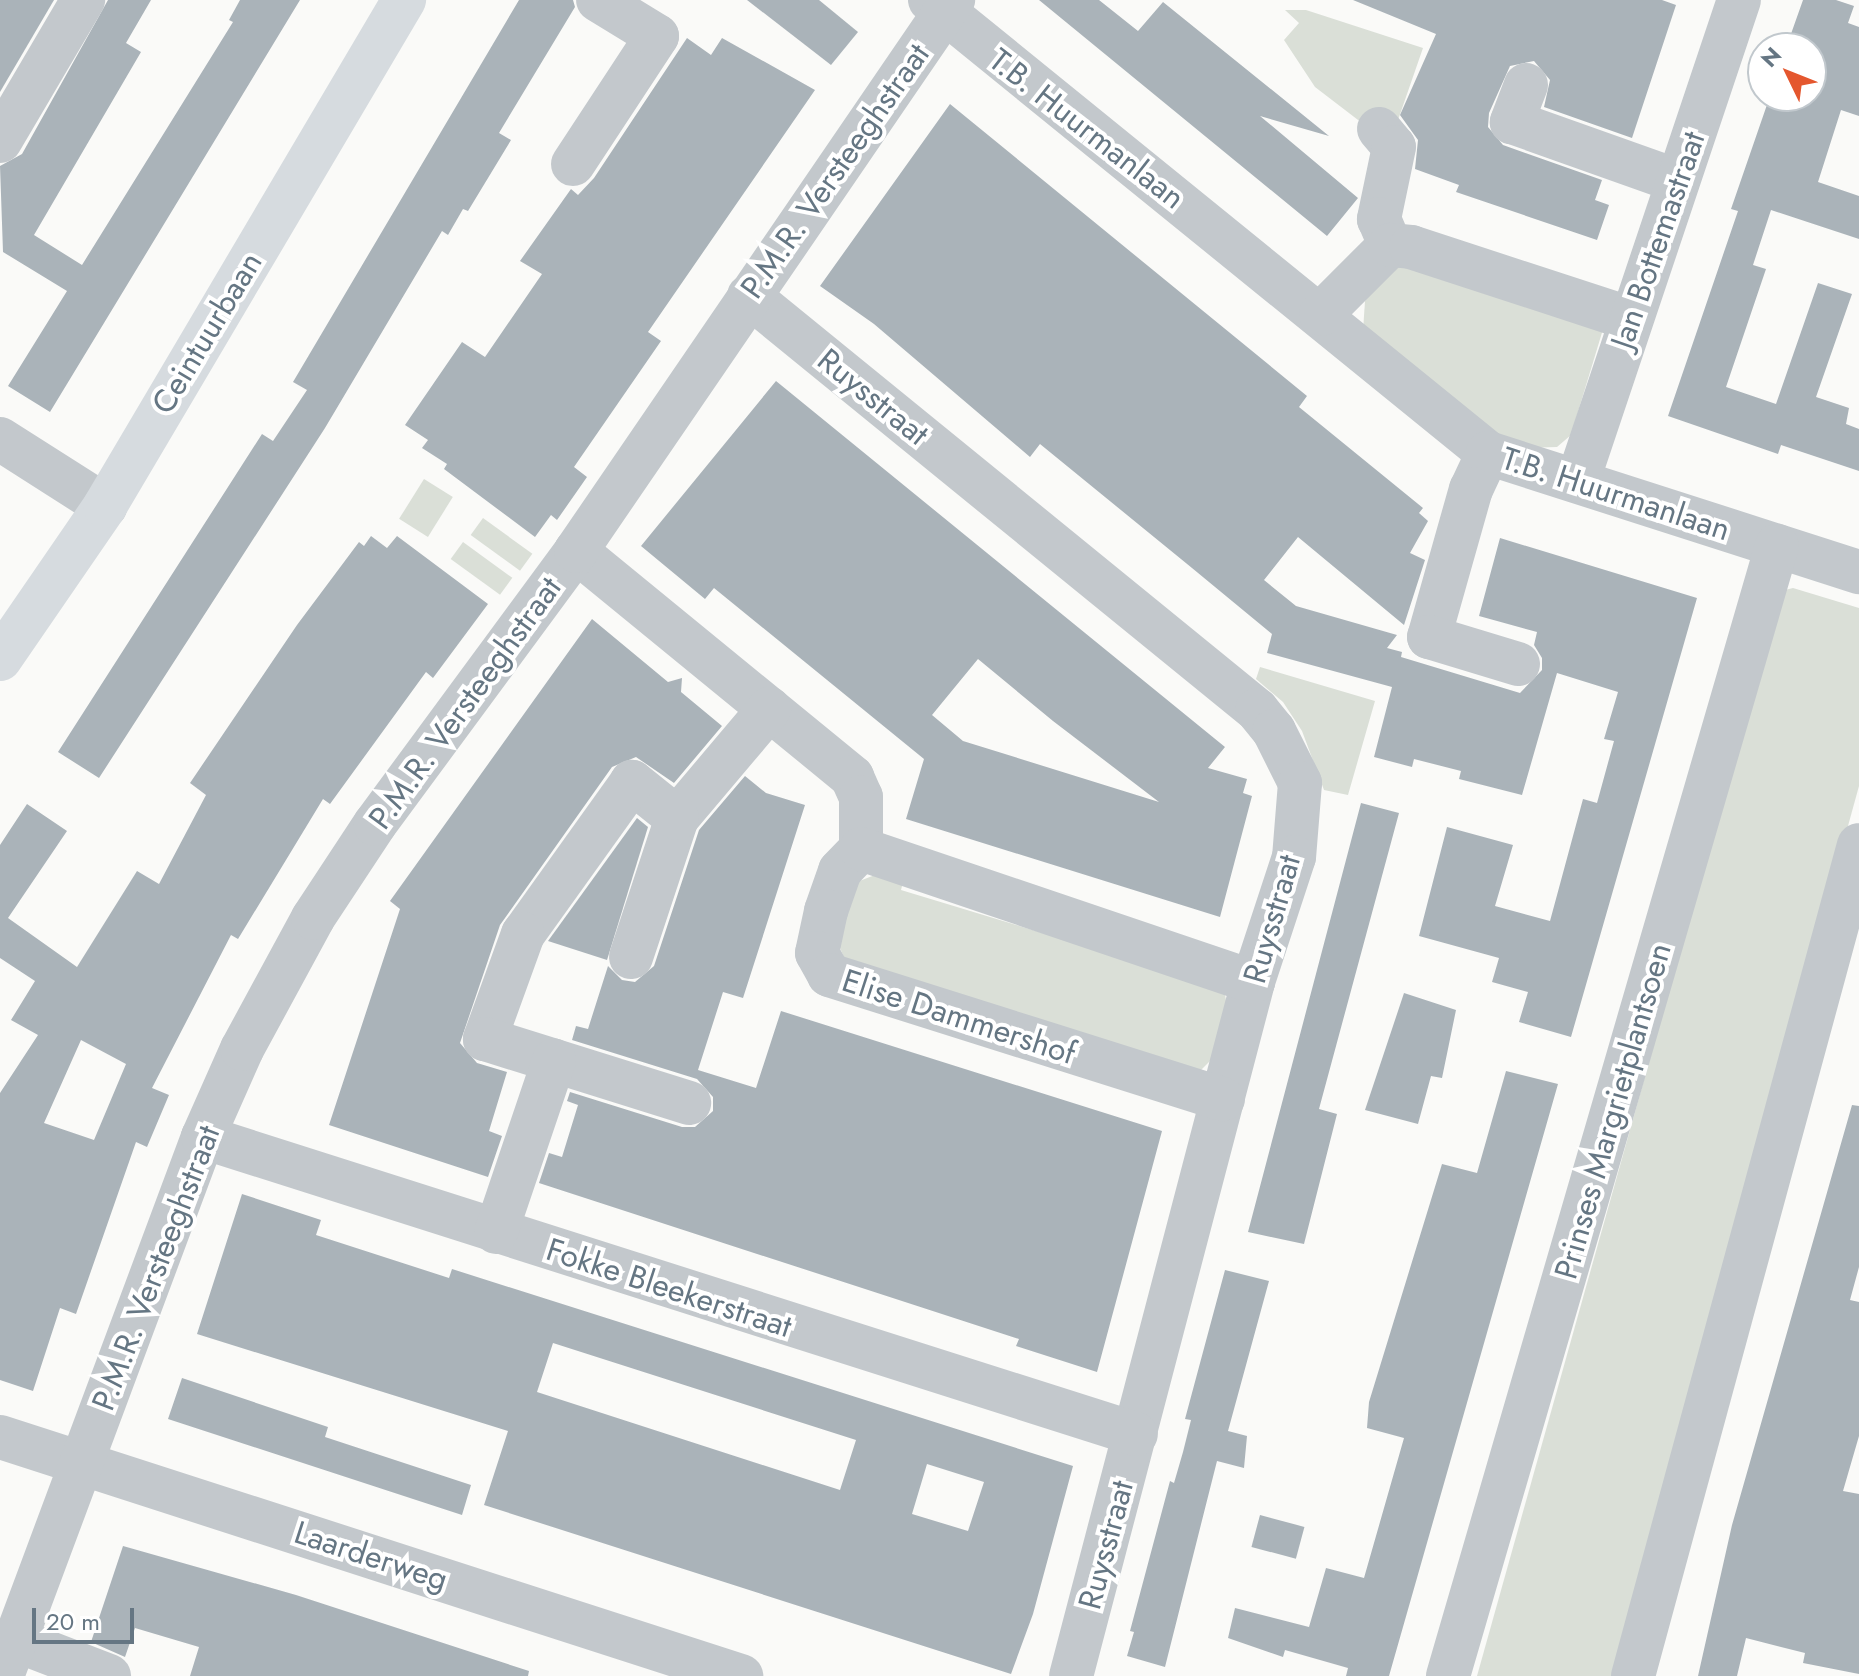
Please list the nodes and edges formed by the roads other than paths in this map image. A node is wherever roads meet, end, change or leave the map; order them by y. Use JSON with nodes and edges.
{"nodes":[{"id":1,"x":83,"y":0,"type":"edge"},
{"id":2,"x":404,"y":0,"type":"edge"},
{"id":3,"x":598,"y":0,"type":"edge"},
{"id":4,"x":1739,"y":0,"type":"edge"},
{"id":5,"x":942,"y":5,"type":"edge"},
{"id":6,"x":1526,"y":85,"type":"dead end"},
{"id":7,"x":1379,"y":129,"type":"dead end"},
{"id":8,"x":0,"y":141,"type":"edge"},
{"id":9,"x":573,"y":164,"type":"dead end"},
{"id":10,"x":1678,"y":181,"type":"junction"},
{"id":11,"x":1390,"y":245,"type":"junction"},
{"id":12,"x":749,"y":296,"type":"junction"},
{"id":13,"x":1321,"y":314,"type":"junction"},
{"id":14,"x":1631,"y":319,"type":"junction"},
{"id":15,"x":0,"y":439,"type":"edge"},
{"id":16,"x":1488,"y":453,"type":"junction"},
{"id":17,"x":1578,"y":480,"type":"junction"},
{"id":18,"x":105,"y":506,"type":"junction"},
{"id":19,"x":1777,"y":546,"type":"junction"},
{"id":20,"x":576,"y":551,"type":"junction"},
{"id":21,"x":1859,"y":572,"type":"edge"},
{"id":22,"x":0,"y":659,"type":"edge"},
{"id":23,"x":1518,"y":664,"type":"dead end"},
{"id":24,"x":769,"y":709,"type":"junction"},
{"id":25,"x":677,"y":818,"type":"junction"},
{"id":26,"x":1859,"y":845,"type":"edge"},
{"id":27,"x":861,"y":849,"type":"junction"},
{"id":28,"x":631,"y":957,"type":"dead end"},
{"id":29,"x":1253,"y":982,"type":"junction"},
{"id":30,"x":554,"y":1061,"type":"junction"},
{"id":31,"x":1223,"y":1099,"type":"junction"},
{"id":32,"x":689,"y":1103,"type":"dead end"},
{"id":33,"x":203,"y":1137,"type":"junction"},
{"id":34,"x":496,"y":1232,"type":"junction"},
{"id":35,"x":1136,"y":1434,"type":"junction"},
{"id":36,"x":0,"y":1437,"type":"edge"},
{"id":37,"x":83,"y":1462,"type":"junction"},
{"id":38,"x":8,"y":1658,"type":"edge"},
{"id":39,"x":109,"y":1676,"type":"edge"},
{"id":40,"x":741,"y":1676,"type":"edge"},
{"id":41,"x":1071,"y":1676,"type":"edge"},
{"id":42,"x":1448,"y":1676,"type":"edge"},
{"id":43,"x":1633,"y":1676,"type":"edge"}],
"edges":[{"from":1,"to":8,"type":"street"},
{"from":2,"to":18,"type":"main road","name":"Ceintuurbaan"},
{"from":3,"to":9,"type":"street"},
{"from":4,"to":10,"type":"street","name":"Jan Bottemastraat"},
{"from":5,"to":12,"type":"street","name":"P.M.R. Versteeghstraat"},
{"from":5,"to":13,"type":"street","name":"T.B. Huurmanlaan"},
{"from":6,"to":10,"type":"street"},
{"from":7,"to":11,"type":"street"},
{"from":10,"to":14,"type":"street","name":"Jan Bottemastraat"},
{"from":11,"to":13,"type":"street"},
{"from":11,"to":14,"type":"street"},
{"from":12,"to":20,"type":"street","name":"P.M.R. Versteeghstraat"},
{"from":12,"to":29,"type":"street","name":"Ruysstraat"},
{"from":13,"to":16,"type":"street","name":"T.B. Huurmanlaan"},
{"from":14,"to":17,"type":"street","name":"Jan Bottemastraat"},
{"from":15,"to":18,"type":"street"},
{"from":16,"to":17,"type":"street","name":"T.B. Huurmanlaan"},
{"from":16,"to":23,"type":"street"},
{"from":17,"to":19,"type":"street","name":"T.B. Huurmanlaan"},
{"from":18,"to":22,"type":"main road","name":"Ceintuurbaan"},
{"from":19,"to":21,"type":"street","name":"T.B. Huurmanlaan"},
{"from":19,"to":42,"type":"street","name":"Prinses Margrietplantsoen"},
{"from":20,"to":24,"type":"street"},
{"from":20,"to":33,"type":"street","name":"P.M.R. Versteeghstraat"},
{"from":24,"to":25,"type":"street"},
{"from":24,"to":27,"type":"street"},
{"from":25,"to":28,"type":"street"},
{"from":25,"to":30,"type":"street"},
{"from":26,"to":43,"type":"street"},
{"from":27,"to":29,"type":"street"},
{"from":27,"to":31,"type":"street","name":"Elise Dammershof"},
{"from":29,"to":31,"type":"street","name":"Ruysstraat"},
{"from":30,"to":32,"type":"street"},
{"from":30,"to":34,"type":"street"},
{"from":31,"to":35,"type":"street","name":"Ruysstraat"},
{"from":33,"to":34,"type":"street","name":"Fokke Bleekerstraat"},
{"from":33,"to":37,"type":"street","name":"P.M.R. Versteeghstraat"},
{"from":34,"to":35,"type":"street","name":"Fokke Bleekerstraat"},
{"from":35,"to":41,"type":"street","name":"Ruysstraat"},
{"from":36,"to":37,"type":"street","name":"Laarderweg"},
{"from":37,"to":38,"type":"street","name":"P.M.R. Versteeghstraat"},
{"from":37,"to":40,"type":"street","name":"Laarderweg"},
{"from":38,"to":39,"type":"street"}]}
